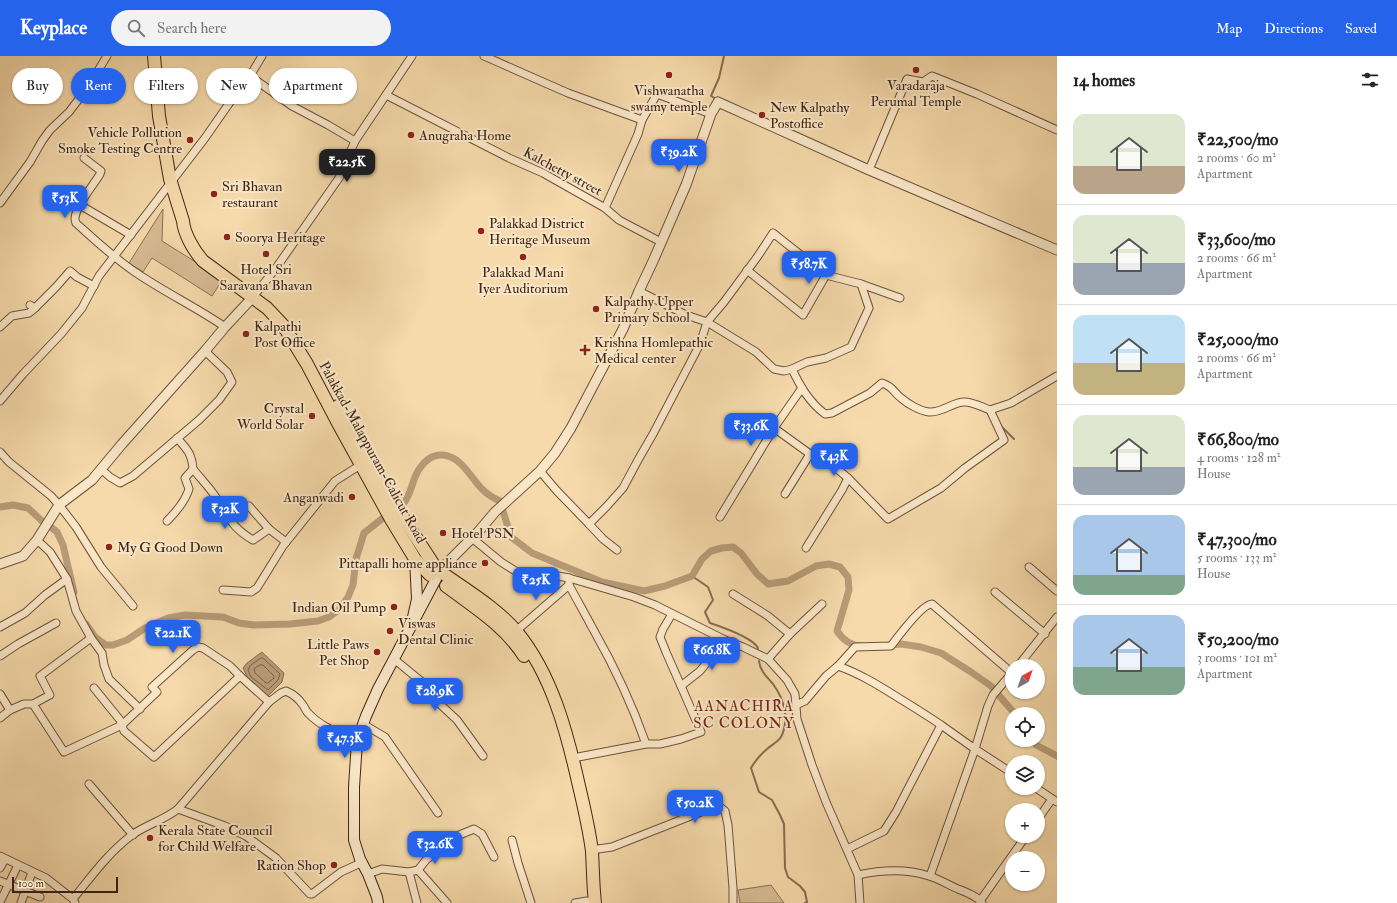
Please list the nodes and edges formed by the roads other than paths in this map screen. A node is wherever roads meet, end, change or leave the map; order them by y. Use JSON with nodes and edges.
{"nodes":[{"id":1,"x":107,"y":56,"type":"edge"},
{"id":2,"x":154,"y":56,"type":"edge"},
{"id":3,"x":262,"y":56,"type":"edge"},
{"id":4,"x":412,"y":56,"type":"edge"},
{"id":5,"x":484,"y":56,"type":"edge"},
{"id":6,"x":255,"y":68,"type":"edge"},
{"id":7,"x":261,"y":84,"type":"edge"},
{"id":8,"x":386,"y":95,"type":"junction"},
{"id":9,"x":229,"y":104,"type":"edge"},
{"id":10,"x":711,"y":114,"type":"junction"},
{"id":11,"x":642,"y":120,"type":"junction"},
{"id":12,"x":1057,"y":130,"type":"edge"},
{"id":13,"x":355,"y":141,"type":"junction"},
{"id":14,"x":84,"y":158,"type":"dead end"},
{"id":15,"x":869,"y":170,"type":"junction"},
{"id":16,"x":172,"y":183,"type":"junction"},
{"id":17,"x":0,"y":203,"type":"edge"},
{"id":18,"x":80,"y":205,"type":"junction"},
{"id":19,"x":605,"y":208,"type":"junction"},
{"id":20,"x":131,"y":235,"type":"junction"},
{"id":21,"x":661,"y":242,"type":"junction"},
{"id":22,"x":1057,"y":250,"type":"edge"},
{"id":23,"x":115,"y":257,"type":"junction"},
{"id":24,"x":747,"y":270,"type":"junction"},
{"id":25,"x":826,"y":275,"type":"junction"},
{"id":26,"x":861,"y":284,"type":"junction"},
{"id":27,"x":94,"y":286,"type":"junction"},
{"id":28,"x":639,"y":291,"type":"junction"},
{"id":29,"x":255,"y":295,"type":"junction"},
{"id":30,"x":900,"y":298,"type":"dead end"},
{"id":31,"x":708,"y":322,"type":"junction"},
{"id":32,"x":0,"y":327,"type":"edge"},
{"id":33,"x":225,"y":327,"type":"junction"},
{"id":34,"x":205,"y":351,"type":"junction"},
{"id":35,"x":792,"y":369,"type":"junction"},
{"id":36,"x":1057,"y":376,"type":"edge"},
{"id":37,"x":802,"y":388,"type":"junction"},
{"id":38,"x":0,"y":401,"type":"edge"},
{"id":39,"x":990,"y":410,"type":"junction"},
{"id":40,"x":774,"y":428,"type":"junction"},
{"id":41,"x":177,"y":438,"type":"junction"},
{"id":42,"x":0,"y":452,"type":"edge"},
{"id":43,"x":810,"y":454,"type":"junction"},
{"id":44,"x":362,"y":464,"type":"junction"},
{"id":45,"x":101,"y":469,"type":"junction"},
{"id":46,"x":193,"y":469,"type":"junction"},
{"id":47,"x":540,"y":472,"type":"junction"},
{"id":48,"x":848,"y":478,"type":"junction"},
{"id":49,"x":785,"y":494,"type":"dead end"},
{"id":50,"x":59,"y":505,"type":"junction"},
{"id":51,"x":249,"y":506,"type":"dead end"},
{"id":52,"x":720,"y":517,"type":"dead end"},
{"id":53,"x":167,"y":522,"type":"dead end"},
{"id":54,"x":589,"y":524,"type":"junction"},
{"id":55,"x":269,"y":529,"type":"junction"},
{"id":56,"x":472,"y":538,"type":"junction"},
{"id":57,"x":37,"y":540,"type":"junction"},
{"id":58,"x":286,"y":542,"type":"junction"},
{"id":59,"x":806,"y":548,"type":"dead end"},
{"id":60,"x":617,"y":550,"type":"dead end"},
{"id":61,"x":415,"y":559,"type":"junction"},
{"id":62,"x":0,"y":564,"type":"edge"},
{"id":63,"x":1029,"y":567,"type":"dead end"},
{"id":64,"x":436,"y":574,"type":"junction"},
{"id":65,"x":67,"y":579,"type":"junction"},
{"id":66,"x":569,"y":582,"type":"junction"},
{"id":67,"x":223,"y":590,"type":"dead end"},
{"id":68,"x":1057,"y":591,"type":"edge"},
{"id":69,"x":995,"y":592,"type":"dead end"},
{"id":70,"x":733,"y":594,"type":"dead end"},
{"id":71,"x":822,"y":604,"type":"dead end"},
{"id":72,"x":132,"y":606,"type":"dead end"},
{"id":73,"x":672,"y":614,"type":"junction"},
{"id":74,"x":1056,"y":620,"type":"edge"},
{"id":75,"x":56,"y":623,"type":"dead end"},
{"id":76,"x":0,"y":627,"type":"edge"},
{"id":77,"x":412,"y":627,"type":"junction"},
{"id":78,"x":516,"y":631,"type":"junction"},
{"id":79,"x":790,"y":634,"type":"junction"},
{"id":80,"x":1045,"y":634,"type":"junction"},
{"id":81,"x":91,"y":638,"type":"junction"},
{"id":82,"x":725,"y":640,"type":"junction"},
{"id":83,"x":0,"y":656,"type":"edge"},
{"id":84,"x":394,"y":659,"type":"junction"},
{"id":85,"x":768,"y":659,"type":"junction"},
{"id":86,"x":1024,"y":659,"type":"edge"},
{"id":87,"x":838,"y":666,"type":"junction"},
{"id":88,"x":1005,"y":667,"type":"edge"},
{"id":89,"x":240,"y":676,"type":"junction"},
{"id":90,"x":1005,"y":681,"type":"edge"},
{"id":91,"x":682,"y":686,"type":"junction"},
{"id":92,"x":94,"y":688,"type":"dead end"},
{"id":93,"x":0,"y":694,"type":"edge"},
{"id":94,"x":269,"y":702,"type":"junction"},
{"id":95,"x":33,"y":704,"type":"junction"},
{"id":96,"x":796,"y":705,"type":"junction"},
{"id":97,"x":140,"y":709,"type":"junction"},
{"id":98,"x":10,"y":710,"type":"junction"},
{"id":99,"x":0,"y":718,"type":"edge"},
{"id":100,"x":363,"y":724,"type":"junction"},
{"id":101,"x":122,"y":725,"type":"junction"},
{"id":102,"x":941,"y":725,"type":"junction"},
{"id":103,"x":357,"y":741,"type":"junction"},
{"id":104,"x":646,"y":744,"type":"junction"},
{"id":105,"x":974,"y":749,"type":"junction"},
{"id":106,"x":483,"y":756,"type":"dead end"},
{"id":107,"x":573,"y":758,"type":"junction"},
{"id":108,"x":1005,"y":769,"type":"edge"},
{"id":109,"x":89,"y":784,"type":"dead end"},
{"id":110,"x":1045,"y":794,"type":"edge"},
{"id":111,"x":1055,"y":800,"type":"edge"},
{"id":112,"x":178,"y":809,"type":"junction"},
{"id":113,"x":1045,"y":811,"type":"edge"},
{"id":114,"x":438,"y":813,"type":"dead end"},
{"id":115,"x":133,"y":834,"type":"junction"},
{"id":116,"x":512,"y":840,"type":"dead end"},
{"id":117,"x":1021,"y":843,"type":"edge"},
{"id":118,"x":847,"y":849,"type":"junction"},
{"id":119,"x":592,"y":850,"type":"junction"},
{"id":120,"x":2,"y":857,"type":"edge"},
{"id":121,"x":494,"y":857,"type":"dead end"},
{"id":122,"x":362,"y":862,"type":"junction"},
{"id":123,"x":18,"y":864,"type":"junction"},
{"id":124,"x":0,"y":868,"type":"edge"},
{"id":125,"x":418,"y":870,"type":"junction"},
{"id":126,"x":32,"y":872,"type":"junction"},
{"id":127,"x":409,"y":872,"type":"junction"},
{"id":128,"x":368,"y":874,"type":"junction"},
{"id":129,"x":858,"y":875,"type":"junction"},
{"id":130,"x":930,"y":876,"type":"junction"},
{"id":131,"x":0,"y":881,"type":"edge"},
{"id":132,"x":8,"y":884,"type":"junction"},
{"id":133,"x":25,"y":891,"type":"junction"},
{"id":134,"x":40,"y":897,"type":"dead end"},
{"id":135,"x":74,"y":901,"type":"edge"},
{"id":136,"x":0,"y":902,"type":"edge"},
{"id":137,"x":981,"y":902,"type":"edge"},
{"id":138,"x":21,"y":903,"type":"edge"},
{"id":139,"x":378,"y":903,"type":"edge"},
{"id":140,"x":418,"y":903,"type":"edge"},
{"id":141,"x":447,"y":903,"type":"edge"},
{"id":142,"x":530,"y":903,"type":"edge"},
{"id":143,"x":586,"y":903,"type":"edge"},
{"id":144,"x":733,"y":903,"type":"edge"},
{"id":145,"x":860,"y":903,"type":"edge"}],
"edges":[{"from":1,"to":17,"type":"street"},
{"from":2,"to":16,"type":"highway","name":"Palakkad-Malappuram-Calicut Road"},
{"from":3,"to":6,"type":"street"},
{"from":4,"to":8,"type":"street"},
{"from":5,"to":11,"type":"street"},
{"from":7,"to":13,"type":"street"},
{"from":8,"to":13,"type":"street"},
{"from":8,"to":19,"type":"street","name":"Kalchetty street"},
{"from":9,"to":16,"type":"street"},
{"from":10,"to":11,"type":"street"},
{"from":10,"to":15,"type":"street"},
{"from":10,"to":21,"type":"street"},
{"from":11,"to":19,"type":"street"},
{"from":12,"to":15,"type":"street"},
{"from":13,"to":29,"type":"street"},
{"from":14,"to":18,"type":"street"},
{"from":15,"to":22,"type":"street"},
{"from":16,"to":20,"type":"street"},
{"from":16,"to":29,"type":"highway","name":"Palakkad-Malappuram-Calicut Road"},
{"from":18,"to":20,"type":"street"},
{"from":18,"to":23,"type":"street"},
{"from":19,"to":21,"type":"street","name":"Kalchetty street"},
{"from":20,"to":23,"type":"street"},
{"from":21,"to":28,"type":"street"},
{"from":23,"to":27,"type":"street"},
{"from":23,"to":33,"type":"street"},
{"from":24,"to":25,"type":"street"},
{"from":24,"to":25,"type":"street"},
{"from":24,"to":31,"type":"street"},
{"from":25,"to":26,"type":"street"},
{"from":26,"to":30,"type":"street"},
{"from":26,"to":35,"type":"street"},
{"from":27,"to":32,"type":"street"},
{"from":27,"to":38,"type":"street"},
{"from":28,"to":31,"type":"street"},
{"from":28,"to":47,"type":"street"},
{"from":29,"to":33,"type":"street"},
{"from":29,"to":44,"type":"highway","name":"Palakkad-Malappuram-Calicut Road"},
{"from":29,"to":64,"type":"highway","name":"Palakkad-Malappuram-Calicut Road"},
{"from":31,"to":35,"type":"street"},
{"from":31,"to":54,"type":"street"},
{"from":33,"to":34,"type":"street"},
{"from":34,"to":41,"type":"street"},
{"from":34,"to":45,"type":"street"},
{"from":35,"to":37,"type":"street"},
{"from":36,"to":39,"type":"street"},
{"from":37,"to":39,"type":"street"},
{"from":37,"to":40,"type":"street"},
{"from":39,"to":48,"type":"street"},
{"from":40,"to":43,"type":"street"},
{"from":40,"to":52,"type":"street"},
{"from":41,"to":45,"type":"street"},
{"from":41,"to":46,"type":"street"},
{"from":42,"to":50,"type":"street"},
{"from":43,"to":48,"type":"street"},
{"from":43,"to":49,"type":"street"},
{"from":44,"to":58,"type":"street"},
{"from":44,"to":61,"type":"highway","name":"Palakkad-Malappuram-Calicut Road"},
{"from":45,"to":50,"type":"street"},
{"from":46,"to":53,"type":"street"},
{"from":46,"to":55,"type":"street"},
{"from":47,"to":54,"type":"street"},
{"from":47,"to":56,"type":"street"},
{"from":48,"to":59,"type":"street"},
{"from":50,"to":57,"type":"street"},
{"from":50,"to":72,"type":"street"},
{"from":51,"to":55,"type":"street"},
{"from":54,"to":60,"type":"street"},
{"from":55,"to":58,"type":"street"},
{"from":56,"to":64,"type":"street"},
{"from":56,"to":66,"type":"street"},
{"from":57,"to":62,"type":"street"},
{"from":57,"to":65,"type":"street"},
{"from":58,"to":67,"type":"street"},
{"from":61,"to":64,"type":"highway","name":"Palakkad-Malappuram-Calicut Road"},
{"from":61,"to":77,"type":"main road"},
{"from":63,"to":68,"type":"street"},
{"from":64,"to":77,"type":"main road"},
{"from":64,"to":78,"type":"highway","name":"Palakkad-Malappuram-Calicut Road"},
{"from":64,"to":143,"type":"highway","name":"Palakkad-Malappuram-Calicut Road"},
{"from":65,"to":76,"type":"street"},
{"from":65,"to":81,"type":"street"},
{"from":66,"to":73,"type":"street"},
{"from":66,"to":78,"type":"street"},
{"from":66,"to":104,"type":"street"},
{"from":69,"to":80,"type":"street"},
{"from":70,"to":79,"type":"street"},
{"from":71,"to":79,"type":"street"},
{"from":73,"to":82,"type":"street"},
{"from":73,"to":91,"type":"street"},
{"from":74,"to":80,"type":"street"},
{"from":75,"to":83,"type":"street"},
{"from":77,"to":84,"type":"main road"},
{"from":78,"to":107,"type":"highway","name":"Palakkad-Malappuram-Calicut Road"},
{"from":79,"to":85,"type":"street"},
{"from":80,"to":86,"type":"street"},
{"from":81,"to":95,"type":"street"},
{"from":81,"to":97,"type":"street"},
{"from":82,"to":85,"type":"street"},
{"from":82,"to":91,"type":"street"},
{"from":84,"to":100,"type":"main road"},
{"from":84,"to":106,"type":"street"},
{"from":85,"to":96,"type":"street"},
{"from":87,"to":88,"type":"street"},
{"from":87,"to":96,"type":"street"},
{"from":87,"to":102,"type":"street"},
{"from":89,"to":94,"type":"street"},
{"from":89,"to":97,"type":"street"},
{"from":89,"to":101,"type":"street"},
{"from":90,"to":105,"type":"street"},
{"from":91,"to":104,"type":"street"},
{"from":92,"to":101,"type":"street"},
{"from":93,"to":98,"type":"street"},
{"from":94,"to":103,"type":"street"},
{"from":94,"to":112,"type":"street"},
{"from":95,"to":98,"type":"street"},
{"from":95,"to":101,"type":"street"},
{"from":96,"to":118,"type":"street"},
{"from":97,"to":101,"type":"street"},
{"from":98,"to":99,"type":"street"},
{"from":100,"to":103,"type":"main road"},
{"from":100,"to":114,"type":"street"},
{"from":102,"to":105,"type":"street"},
{"from":102,"to":118,"type":"street"},
{"from":103,"to":122,"type":"main road"},
{"from":104,"to":107,"type":"street"},
{"from":105,"to":108,"type":"street"},
{"from":105,"to":130,"type":"street"},
{"from":107,"to":119,"type":"highway","name":"Palakkad-Malappuram-Calicut Road"},
{"from":109,"to":115,"type":"street"},
{"from":110,"to":111,"type":"street"},
{"from":111,"to":113,"type":"street"},
{"from":112,"to":115,"type":"street"},
{"from":112,"to":122,"type":"street"},
{"from":115,"to":135,"type":"street"},
{"from":116,"to":142,"type":"street"},
{"from":117,"to":137,"type":"street"},
{"from":118,"to":129,"type":"street"},
{"from":119,"to":143,"type":"highway","name":"Palakkad-Malappuram-Calicut Road"},
{"from":119,"to":144,"type":"street"},
{"from":120,"to":123,"type":"street"},
{"from":120,"to":124,"type":"street"},
{"from":121,"to":125,"type":"street"},
{"from":122,"to":128,"type":"main road"},
{"from":123,"to":126,"type":"street"},
{"from":123,"to":132,"type":"street"},
{"from":125,"to":127,"type":"street"},
{"from":125,"to":141,"type":"street"},
{"from":126,"to":133,"type":"street"},
{"from":126,"to":135,"type":"street"},
{"from":127,"to":128,"type":"street"},
{"from":127,"to":140,"type":"street"},
{"from":128,"to":139,"type":"main road"},
{"from":129,"to":130,"type":"street"},
{"from":129,"to":145,"type":"street"},
{"from":130,"to":137,"type":"street"},
{"from":131,"to":132,"type":"street"},
{"from":132,"to":133,"type":"street"},
{"from":132,"to":136,"type":"street"},
{"from":133,"to":134,"type":"street"},
{"from":133,"to":138,"type":"street"}]}
